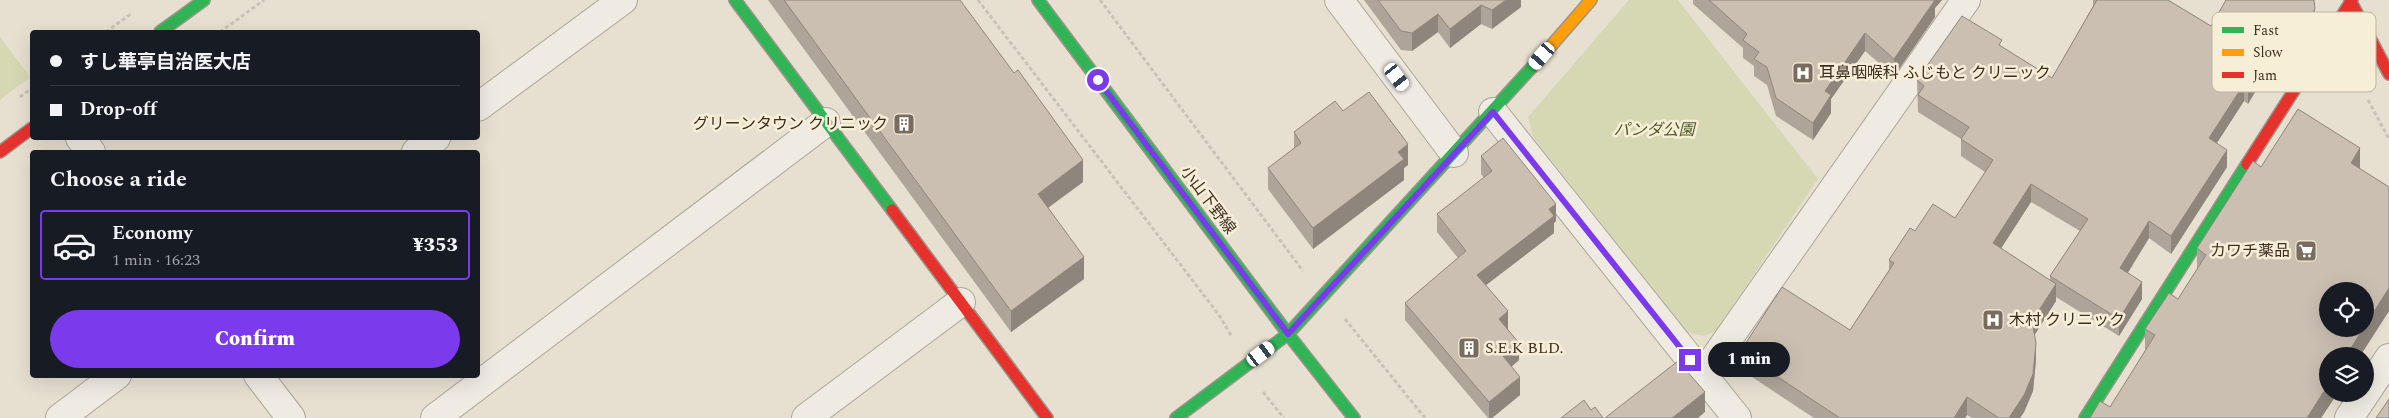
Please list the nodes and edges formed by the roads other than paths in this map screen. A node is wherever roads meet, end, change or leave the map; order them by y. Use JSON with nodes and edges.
{"nodes":[{"id":1,"x":204,"y":0,"type":"edge"},
{"id":2,"x":623,"y":0,"type":"edge"},
{"id":3,"x":735,"y":0,"type":"edge"},
{"id":4,"x":1038,"y":0,"type":"edge"},
{"id":5,"x":1340,"y":0,"type":"edge"},
{"id":6,"x":1591,"y":0,"type":"edge"},
{"id":7,"x":1966,"y":0,"type":"edge"},
{"id":8,"x":2351,"y":0,"type":"edge"},
{"id":9,"x":2343,"y":12,"type":"edge"},
{"id":10,"x":2357,"y":12,"type":"edge"},
{"id":11,"x":163,"y":30,"type":"edge"},
{"id":12,"x":2376,"y":49,"type":"edge"},
{"id":13,"x":2389,"y":74,"type":"edge"},
{"id":14,"x":2293,"y":92,"type":"edge"},
{"id":15,"x":480,"y":106,"type":"edge"},
{"id":16,"x":1493,"y":112,"type":"junction"},
{"id":17,"x":826,"y":122,"type":"junction"},
{"id":18,"x":30,"y":130,"type":"edge"},
{"id":19,"x":82,"y":140,"type":"edge"},
{"id":20,"x":433,"y":140,"type":"edge"},
{"id":21,"x":89,"y":150,"type":"edge"},
{"id":22,"x":419,"y":150,"type":"edge"},
{"id":23,"x":0,"y":152,"type":"edge"},
{"id":24,"x":1454,"y":153,"type":"junction"},
{"id":25,"x":960,"y":302,"type":"junction"},
{"id":26,"x":1288,"y":334,"type":"junction"},
{"id":27,"x":2389,"y":358,"type":"edge"},
{"id":28,"x":1702,"y":376,"type":"junction"},
{"id":29,"x":113,"y":378,"type":"edge"},
{"id":30,"x":260,"y":378,"type":"edge"},
{"id":31,"x":60,"y":418,"type":"edge"},
{"id":32,"x":291,"y":418,"type":"edge"},
{"id":33,"x":435,"y":418,"type":"edge"},
{"id":34,"x":806,"y":418,"type":"edge"},
{"id":35,"x":1046,"y":418,"type":"edge"},
{"id":36,"x":1176,"y":418,"type":"edge"},
{"id":37,"x":1354,"y":418,"type":"edge"},
{"id":38,"x":1737,"y":418,"type":"edge"},
{"id":39,"x":2086,"y":418,"type":"edge"},
{"id":40,"x":2349,"y":418,"type":"edge"}],
"edges":[{"from":1,"to":11,"type":"street"},
{"from":2,"to":15,"type":"street"},
{"from":3,"to":17,"type":"street"},
{"from":4,"to":26,"type":"street","name":"小山下野線"},
{"from":5,"to":24,"type":"street"},
{"from":6,"to":16,"type":"street"},
{"from":7,"to":28,"type":"street"},
{"from":8,"to":9,"type":"street"},
{"from":8,"to":10,"type":"street"},
{"from":12,"to":13,"type":"street"},
{"from":14,"to":39,"type":"street"},
{"from":16,"to":24,"type":"street"},
{"from":16,"to":28,"type":"street"},
{"from":17,"to":25,"type":"street"},
{"from":17,"to":33,"type":"street"},
{"from":18,"to":23,"type":"street"},
{"from":19,"to":21,"type":"street"},
{"from":20,"to":22,"type":"street"},
{"from":24,"to":26,"type":"street"},
{"from":25,"to":34,"type":"street"},
{"from":25,"to":35,"type":"street"},
{"from":26,"to":36,"type":"street"},
{"from":26,"to":37,"type":"street","name":"小山下野線"},
{"from":27,"to":40,"type":"street"},
{"from":28,"to":38,"type":"street"},
{"from":29,"to":31,"type":"street"},
{"from":30,"to":32,"type":"street"}]}
